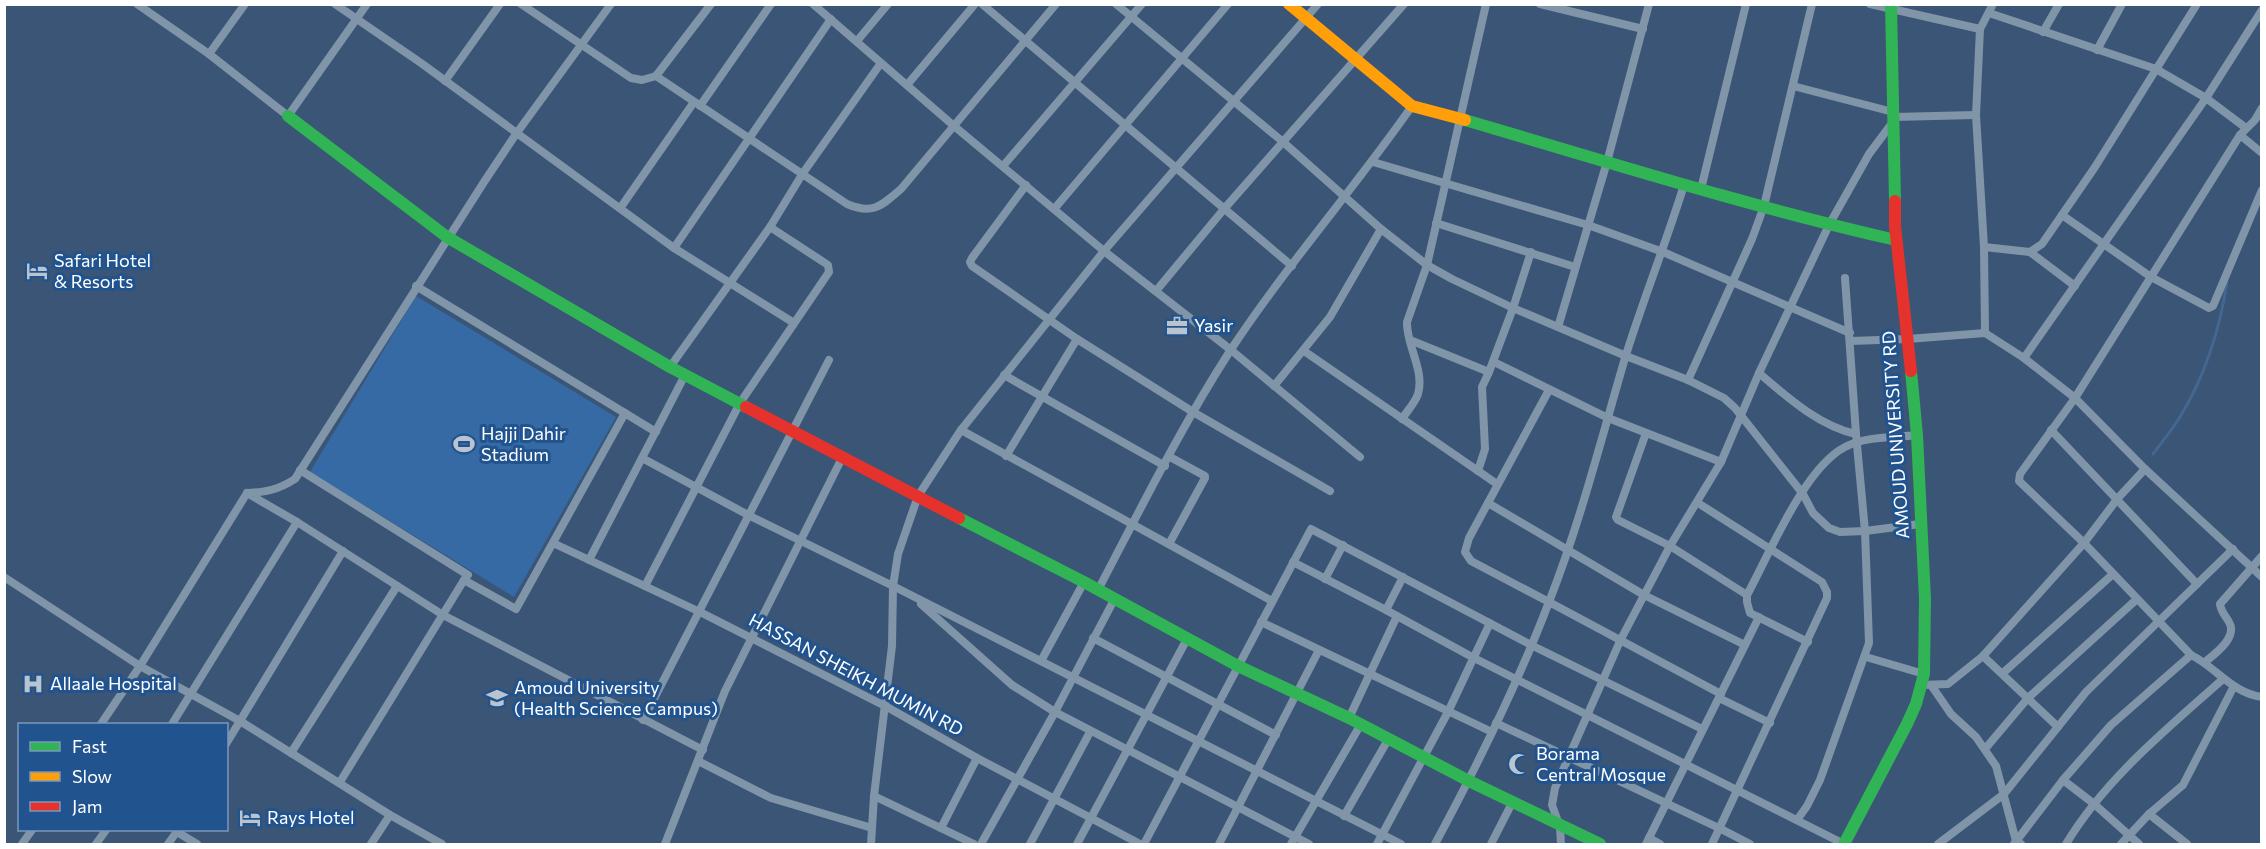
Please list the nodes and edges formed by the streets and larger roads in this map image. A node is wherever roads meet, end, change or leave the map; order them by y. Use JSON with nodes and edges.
{"nodes":[{"id":1,"x":245,"y":4,"type":"edge"},
{"id":2,"x":334,"y":4,"type":"edge"},
{"id":3,"x":367,"y":4,"type":"edge"},
{"id":4,"x":500,"y":4,"type":"edge"},
{"id":5,"x":521,"y":4,"type":"edge"},
{"id":6,"x":611,"y":4,"type":"edge"},
{"id":7,"x":711,"y":4,"type":"edge"},
{"id":8,"x":771,"y":4,"type":"edge"},
{"id":9,"x":813,"y":4,"type":"edge"},
{"id":10,"x":888,"y":4,"type":"edge"},
{"id":11,"x":975,"y":4,"type":"edge"},
{"id":12,"x":982,"y":4,"type":"edge"},
{"id":13,"x":1056,"y":4,"type":"edge"},
{"id":14,"x":1116,"y":4,"type":"edge"},
{"id":15,"x":1142,"y":4,"type":"edge"},
{"id":16,"x":1228,"y":4,"type":"edge"},
{"id":17,"x":1290,"y":4,"type":"edge"},
{"id":18,"x":1318,"y":4,"type":"edge"},
{"id":19,"x":1404,"y":4,"type":"edge"},
{"id":20,"x":1486,"y":4,"type":"edge"},
{"id":21,"x":1540,"y":4,"type":"edge"},
{"id":22,"x":1649,"y":4,"type":"edge"},
{"id":23,"x":1746,"y":4,"type":"edge"},
{"id":24,"x":1812,"y":4,"type":"edge"},
{"id":25,"x":1870,"y":4,"type":"edge"},
{"id":26,"x":1993,"y":4,"type":"edge"},
{"id":27,"x":2059,"y":4,"type":"edge"},
{"id":28,"x":2122,"y":4,"type":"edge"},
{"id":29,"x":2197,"y":4,"type":"edge"},
{"id":30,"x":141,"y":6,"type":"edge"},
{"id":31,"x":1891,"y":7,"type":"edge"},
{"id":32,"x":2262,"y":10,"type":"edge"},
{"id":33,"x":1989,"y":13,"type":"junction"},
{"id":34,"x":1131,"y":17,"type":"junction"},
{"id":35,"x":357,"y":19,"type":"junction"},
{"id":36,"x":1307,"y":19,"type":"junction"},
{"id":37,"x":831,"y":20,"type":"junction"},
{"id":38,"x":1643,"y":28,"type":"junction"},
{"id":39,"x":1980,"y":29,"type":"junction"},
{"id":40,"x":2043,"y":32,"type":"junction"},
{"id":41,"x":856,"y":41,"type":"junction"},
{"id":42,"x":1025,"y":41,"type":"junction"},
{"id":43,"x":583,"y":44,"type":"junction"},
{"id":44,"x":2097,"y":50,"type":"junction"},
{"id":45,"x":208,"y":54,"type":"junction"},
{"id":46,"x":1182,"y":60,"type":"junction"},
{"id":47,"x":1355,"y":60,"type":"junction"},
{"id":48,"x":881,"y":63,"type":"junction"},
{"id":49,"x":2156,"y":69,"type":"junction"},
{"id":50,"x":656,"y":76,"type":"junction"},
{"id":51,"x":445,"y":81,"type":"junction"},
{"id":52,"x":1075,"y":83,"type":"junction"},
{"id":53,"x":907,"y":85,"type":"junction"},
{"id":54,"x":1794,"y":86,"type":"junction"},
{"id":55,"x":2205,"y":98,"type":"junction"},
{"id":56,"x":1234,"y":102,"type":"junction"},
{"id":57,"x":698,"y":104,"type":"junction"},
{"id":58,"x":1412,"y":106,"type":"junction"},
{"id":59,"x":2262,"y":108,"type":"edge"},
{"id":60,"x":1976,"y":115,"type":"junction"},
{"id":61,"x":288,"y":116,"type":"junction"},
{"id":62,"x":1893,"y":117,"type":"junction"},
{"id":63,"x":1459,"y":118,"type":"junction"},
{"id":64,"x":954,"y":126,"type":"junction"},
{"id":65,"x":1126,"y":127,"type":"junction"},
{"id":66,"x":2243,"y":132,"type":"junction"},
{"id":67,"x":516,"y":134,"type":"junction"},
{"id":68,"x":749,"y":138,"type":"junction"},
{"id":69,"x":1282,"y":141,"type":"junction"},
{"id":70,"x":2262,"y":153,"type":"edge"},
{"id":71,"x":1373,"y":162,"type":"junction"},
{"id":72,"x":1607,"y":162,"type":"junction"},
{"id":73,"x":1003,"y":166,"type":"junction"},
{"id":74,"x":1175,"y":168,"type":"junction"},
{"id":75,"x":803,"y":173,"type":"junction"},
{"id":76,"x":1445,"y":184,"type":"junction"},
{"id":77,"x":1026,"y":185,"type":"junction"},
{"id":78,"x":1684,"y":185,"type":"junction"},
{"id":79,"x":1701,"y":189,"type":"junction"},
{"id":80,"x":2262,"y":190,"type":"edge"},
{"id":81,"x":1344,"y":197,"type":"junction"},
{"id":82,"x":1764,"y":206,"type":"junction"},
{"id":83,"x":621,"y":207,"type":"junction"},
{"id":84,"x":1055,"y":208,"type":"junction"},
{"id":85,"x":1224,"y":209,"type":"junction"},
{"id":86,"x":2062,"y":215,"type":"junction"},
{"id":87,"x":1436,"y":223,"type":"junction"},
{"id":88,"x":1588,"y":225,"type":"junction"},
{"id":89,"x":1829,"y":225,"type":"junction"},
{"id":90,"x":770,"y":227,"type":"junction"},
{"id":91,"x":1381,"y":229,"type":"junction"},
{"id":92,"x":447,"y":237,"type":"junction"},
{"id":93,"x":1896,"y":240,"type":"junction"},
{"id":94,"x":2104,"y":245,"type":"junction"},
{"id":95,"x":1984,"y":247,"type":"junction"},
{"id":96,"x":674,"y":248,"type":"junction"},
{"id":97,"x":1104,"y":251,"type":"junction"},
{"id":98,"x":1531,"y":252,"type":"junction"},
{"id":99,"x":1663,"y":252,"type":"junction"},
{"id":100,"x":2030,"y":252,"type":"junction"},
{"id":101,"x":1427,"y":265,"type":"junction"},
{"id":102,"x":1292,"y":266,"type":"junction"},
{"id":103,"x":1575,"y":267,"type":"junction"},
{"id":104,"x":2151,"y":277,"type":"junction"},
{"id":105,"x":1845,"y":278,"type":"dead end"},
{"id":106,"x":1733,"y":281,"type":"junction"},
{"id":107,"x":730,"y":283,"type":"junction"},
{"id":108,"x":416,"y":286,"type":"junction"},
{"id":109,"x":2075,"y":286,"type":"junction"},
{"id":110,"x":1156,"y":291,"type":"junction"},
{"id":111,"x":1513,"y":308,"type":"junction"},
{"id":112,"x":1789,"y":308,"type":"junction"},
{"id":113,"x":1050,"y":320,"type":"junction"},
{"id":114,"x":794,"y":323,"type":"junction"},
{"id":115,"x":1558,"y":327,"type":"junction"},
{"id":116,"x":1985,"y":333,"type":"junction"},
{"id":117,"x":1850,"y":337,"type":"junction"},
{"id":118,"x":1077,"y":339,"type":"junction"},
{"id":119,"x":1908,"y":339,"type":"junction"},
{"id":120,"x":1410,"y":340,"type":"junction"},
{"id":121,"x":1231,"y":350,"type":"junction"},
{"id":122,"x":1304,"y":351,"type":"junction"},
{"id":123,"x":1626,"y":356,"type":"junction"},
{"id":124,"x":2024,"y":358,"type":"junction"},
{"id":125,"x":830,"y":360,"type":"dead end"},
{"id":126,"x":1494,"y":362,"type":"junction"},
{"id":127,"x":670,"y":367,"type":"junction"},
{"id":128,"x":1489,"y":372,"type":"junction"},
{"id":129,"x":1759,"y":373,"type":"junction"},
{"id":130,"x":685,"y":375,"type":"junction"},
{"id":131,"x":1004,"y":375,"type":"junction"},
{"id":132,"x":1688,"y":380,"type":"junction"},
{"id":133,"x":1274,"y":386,"type":"junction"},
{"id":134,"x":1549,"y":390,"type":"junction"},
{"id":135,"x":1042,"y":397,"type":"junction"},
{"id":136,"x":2075,"y":398,"type":"junction"},
{"id":137,"x":740,"y":403,"type":"junction"},
{"id":138,"x":1193,"y":412,"type":"junction"},
{"id":139,"x":625,"y":413,"type":"junction"},
{"id":140,"x":1741,"y":417,"type":"junction"},
{"id":141,"x":1608,"y":418,"type":"junction"},
{"id":142,"x":1402,"y":419,"type":"junction"},
{"id":143,"x":961,"y":430,"type":"junction"},
{"id":144,"x":2050,"y":430,"type":"junction"},
{"id":145,"x":656,"y":432,"type":"junction"},
{"id":146,"x":792,"y":432,"type":"junction"},
{"id":147,"x":1646,"y":433,"type":"junction"},
{"id":148,"x":1917,"y":435,"type":"junction"},
{"id":149,"x":1856,"y":438,"type":"junction"},
{"id":150,"x":1006,"y":456,"type":"junction"},
{"id":151,"x":1170,"y":457,"type":"junction"},
{"id":152,"x":1360,"y":457,"type":"dead end"},
{"id":153,"x":642,"y":458,"type":"junction"},
{"id":154,"x":842,"y":458,"type":"junction"},
{"id":155,"x":1721,"y":462,"type":"junction"},
{"id":156,"x":1165,"y":466,"type":"junction"},
{"id":157,"x":2145,"y":469,"type":"junction"},
{"id":158,"x":300,"y":471,"type":"junction"},
{"id":159,"x":1478,"y":471,"type":"junction"},
{"id":160,"x":1497,"y":484,"type":"junction"},
{"id":161,"x":696,"y":488,"type":"junction"},
{"id":162,"x":1330,"y":491,"type":"dead end"},
{"id":163,"x":247,"y":493,"type":"junction"},
{"id":164,"x":1803,"y":494,"type":"junction"},
{"id":165,"x":918,"y":496,"type":"junction"},
{"id":166,"x":2118,"y":498,"type":"junction"},
{"id":167,"x":1488,"y":503,"type":"junction"},
{"id":168,"x":1698,"y":503,"type":"junction"},
{"id":169,"x":750,"y":516,"type":"junction"},
{"id":170,"x":297,"y":522,"type":"junction"},
{"id":171,"x":1920,"y":524,"type":"junction"},
{"id":172,"x":1132,"y":525,"type":"junction"},
{"id":173,"x":1865,"y":531,"type":"junction"},
{"id":174,"x":801,"y":540,"type":"junction"},
{"id":175,"x":553,"y":543,"type":"junction"},
{"id":176,"x":2084,"y":543,"type":"junction"},
{"id":177,"x":1170,"y":544,"type":"junction"},
{"id":178,"x":1343,"y":545,"type":"junction"},
{"id":179,"x":1670,"y":546,"type":"junction"},
{"id":180,"x":2233,"y":549,"type":"junction"},
{"id":181,"x":343,"y":551,"type":"junction"},
{"id":182,"x":1771,"y":551,"type":"junction"},
{"id":183,"x":1569,"y":552,"type":"junction"},
{"id":184,"x":2262,"y":556,"type":"edge"},
{"id":185,"x":589,"y":560,"type":"junction"},
{"id":186,"x":1293,"y":562,"type":"junction"},
{"id":187,"x":2252,"y":567,"type":"junction"},
{"id":188,"x":2113,"y":574,"type":"junction"},
{"id":189,"x":4,"y":577,"type":"edge"},
{"id":190,"x":1403,"y":577,"type":"junction"},
{"id":191,"x":2262,"y":577,"type":"edge"},
{"id":192,"x":1325,"y":579,"type":"junction"},
{"id":193,"x":464,"y":580,"type":"junction"},
{"id":194,"x":1084,"y":582,"type":"junction"},
{"id":195,"x":2197,"y":584,"type":"junction"},
{"id":196,"x":397,"y":586,"type":"junction"},
{"id":197,"x":645,"y":586,"type":"junction"},
{"id":198,"x":893,"y":586,"type":"junction"},
{"id":199,"x":1098,"y":590,"type":"junction"},
{"id":200,"x":1644,"y":595,"type":"junction"},
{"id":201,"x":1747,"y":595,"type":"junction"},
{"id":202,"x":915,"y":597,"type":"junction"},
{"id":203,"x":1115,"y":598,"type":"junction"},
{"id":204,"x":2137,"y":599,"type":"junction"},
{"id":205,"x":1272,"y":602,"type":"junction"},
{"id":206,"x":1549,"y":602,"type":"junction"},
{"id":207,"x":1386,"y":610,"type":"junction"},
{"id":208,"x":700,"y":612,"type":"junction"},
{"id":209,"x":444,"y":615,"type":"junction"},
{"id":210,"x":1397,"y":616,"type":"junction"},
{"id":211,"x":1759,"y":617,"type":"junction"},
{"id":212,"x":2158,"y":621,"type":"junction"},
{"id":213,"x":1261,"y":622,"type":"junction"},
{"id":214,"x":1490,"y":622,"type":"junction"},
{"id":215,"x":750,"y":637,"type":"junction"},
{"id":216,"x":1093,"y":638,"type":"junction"},
{"id":217,"x":1187,"y":639,"type":"junction"},
{"id":218,"x":1621,"y":639,"type":"junction"},
{"id":219,"x":1808,"y":642,"type":"junction"},
{"id":220,"x":1745,"y":645,"type":"junction"},
{"id":221,"x":1533,"y":646,"type":"junction"},
{"id":222,"x":1319,"y":650,"type":"junction"},
{"id":223,"x":2191,"y":655,"type":"junction"},
{"id":224,"x":1983,"y":656,"type":"junction"},
{"id":225,"x":1866,"y":657,"type":"junction"},
{"id":226,"x":1474,"y":658,"type":"junction"},
{"id":227,"x":1041,"y":661,"type":"junction"},
{"id":228,"x":2205,"y":662,"type":"junction"},
{"id":229,"x":140,"y":666,"type":"junction"},
{"id":230,"x":1238,"y":666,"type":"junction"},
{"id":231,"x":2003,"y":673,"type":"junction"},
{"id":232,"x":1369,"y":675,"type":"junction"},
{"id":233,"x":1167,"y":677,"type":"junction"},
{"id":234,"x":1073,"y":678,"type":"junction"},
{"id":235,"x":1517,"y":680,"type":"junction"},
{"id":236,"x":2223,"y":680,"type":"junction"},
{"id":237,"x":1603,"y":681,"type":"junction"},
{"id":238,"x":1925,"y":681,"type":"junction"},
{"id":239,"x":2234,"y":686,"type":"junction"},
{"id":240,"x":191,"y":694,"type":"junction"},
{"id":241,"x":1296,"y":695,"type":"junction"},
{"id":242,"x":1720,"y":696,"type":"junction"},
{"id":243,"x":2262,"y":697,"type":"edge"},
{"id":244,"x":2028,"y":698,"type":"junction"},
{"id":245,"x":1218,"y":704,"type":"junction"},
{"id":246,"x":886,"y":707,"type":"junction"},
{"id":247,"x":1055,"y":712,"type":"junction"},
{"id":248,"x":1449,"y":712,"type":"junction"},
{"id":249,"x":1146,"y":715,"type":"junction"},
{"id":250,"x":1587,"y":715,"type":"junction"},
{"id":251,"x":644,"y":720,"type":"junction"},
{"id":252,"x":240,"y":721,"type":"junction"},
{"id":253,"x":1355,"y":721,"type":"junction"},
{"id":254,"x":102,"y":723,"type":"edge"},
{"id":255,"x":173,"y":723,"type":"edge"},
{"id":256,"x":1496,"y":723,"type":"junction"},
{"id":257,"x":1770,"y":723,"type":"junction"},
{"id":258,"x":2058,"y":727,"type":"junction"},
{"id":259,"x":1702,"y":729,"type":"junction"},
{"id":260,"x":1090,"y":732,"type":"junction"},
{"id":261,"x":1492,"y":732,"type":"junction"},
{"id":262,"x":1276,"y":735,"type":"junction"},
{"id":263,"x":1389,"y":738,"type":"junction"},
{"id":264,"x":228,"y":741,"type":"edge"},
{"id":265,"x":1198,"y":741,"type":"junction"},
{"id":266,"x":1985,"y":749,"type":"junction"},
{"id":267,"x":703,"y":750,"type":"junction"},
{"id":268,"x":1127,"y":750,"type":"junction"},
{"id":269,"x":291,"y":753,"type":"junction"},
{"id":270,"x":1424,"y":757,"type":"junction"},
{"id":271,"x":1569,"y":757,"type":"junction"},
{"id":272,"x":977,"y":758,"type":"junction"},
{"id":273,"x":698,"y":761,"type":"junction"},
{"id":274,"x":1687,"y":764,"type":"junction"},
{"id":275,"x":1258,"y":772,"type":"junction"},
{"id":276,"x":1179,"y":777,"type":"junction"},
{"id":277,"x":1017,"y":779,"type":"junction"},
{"id":278,"x":2063,"y":780,"type":"junction"},
{"id":279,"x":1469,"y":781,"type":"junction"},
{"id":280,"x":340,"y":782,"type":"junction"},
{"id":281,"x":1738,"y":790,"type":"junction"},
{"id":282,"x":2004,"y":794,"type":"junction"},
{"id":283,"x":874,"y":796,"type":"junction"},
{"id":284,"x":1054,"y":798,"type":"junction"},
{"id":285,"x":1315,"y":801,"type":"junction"},
{"id":286,"x":1512,"y":803,"type":"junction"},
{"id":287,"x":2093,"y":803,"type":"junction"},
{"id":288,"x":1666,"y":804,"type":"junction"},
{"id":289,"x":1239,"y":808,"type":"junction"},
{"id":290,"x":2149,"y":814,"type":"junction"},
{"id":291,"x":390,"y":815,"type":"junction"},
{"id":292,"x":1344,"y":816,"type":"junction"},
{"id":293,"x":1090,"y":818,"type":"junction"},
{"id":294,"x":1797,"y":820,"type":"junction"},
{"id":295,"x":1560,"y":827,"type":"junction"},
{"id":296,"x":872,"y":828,"type":"junction"},
{"id":297,"x":941,"y":828,"type":"junction"},
{"id":298,"x":1720,"y":829,"type":"junction"},
{"id":299,"x":31,"y":831,"type":"edge"},
{"id":300,"x":105,"y":831,"type":"edge"},
{"id":301,"x":178,"y":831,"type":"edge"},
{"id":302,"x":1382,"y":835,"type":"junction"},
{"id":303,"x":2130,"y":836,"type":"junction"},
{"id":304,"x":1293,"y":841,"type":"edge"},
{"id":305,"x":1648,"y":841,"type":"edge"},
{"id":306,"x":2017,"y":843,"type":"edge"},
{"id":307,"x":22,"y":844,"type":"edge"},
{"id":308,"x":96,"y":844,"type":"edge"},
{"id":309,"x":168,"y":844,"type":"edge"},
{"id":310,"x":197,"y":844,"type":"edge"},
{"id":311,"x":371,"y":844,"type":"edge"},
{"id":312,"x":442,"y":844,"type":"edge"},
{"id":313,"x":665,"y":844,"type":"edge"},
{"id":314,"x":871,"y":844,"type":"edge"},
{"id":315,"x":974,"y":844,"type":"edge"},
{"id":316,"x":981,"y":844,"type":"edge"},
{"id":317,"x":1030,"y":844,"type":"edge"},
{"id":318,"x":1077,"y":844,"type":"edge"},
{"id":319,"x":1142,"y":844,"type":"edge"},
{"id":320,"x":1219,"y":844,"type":"edge"},
{"id":321,"x":1309,"y":844,"type":"edge"},
{"id":322,"x":1377,"y":844,"type":"edge"},
{"id":323,"x":1401,"y":844,"type":"edge"},
{"id":324,"x":1435,"y":844,"type":"edge"},
{"id":325,"x":1491,"y":844,"type":"edge"},
{"id":326,"x":1561,"y":844,"type":"edge"},
{"id":327,"x":1600,"y":844,"type":"edge"},
{"id":328,"x":1660,"y":844,"type":"edge"},
{"id":329,"x":1712,"y":844,"type":"edge"},
{"id":330,"x":1750,"y":844,"type":"edge"},
{"id":331,"x":1844,"y":844,"type":"edge"},
{"id":332,"x":1938,"y":844,"type":"edge"},
{"id":333,"x":2066,"y":844,"type":"edge"},
{"id":334,"x":2121,"y":844,"type":"edge"},
{"id":335,"x":2139,"y":844,"type":"edge"},
{"id":336,"x":2187,"y":844,"type":"edge"}],
"edges":[{"from":1,"to":45,"type":"street"},
{"from":2,"to":35,"type":"street"},
{"from":3,"to":35,"type":"street"},
{"from":4,"to":51,"type":"street"},
{"from":5,"to":43,"type":"street"},
{"from":6,"to":43,"type":"street"},
{"from":7,"to":50,"type":"street"},
{"from":8,"to":57,"type":"street"},
{"from":9,"to":37,"type":"street"},
{"from":10,"to":41,"type":"street"},
{"from":11,"to":53,"type":"street"},
{"from":12,"to":42,"type":"street"},
{"from":13,"to":42,"type":"street"},
{"from":14,"to":34,"type":"street"},
{"from":15,"to":34,"type":"street"},
{"from":16,"to":46,"type":"street"},
{"from":17,"to":36,"type":"street"},
{"from":18,"to":36,"type":"street"},
{"from":19,"to":47,"type":"street"},
{"from":20,"to":63,"type":"street"},
{"from":21,"to":38,"type":"street"},
{"from":22,"to":38,"type":"street"},
{"from":23,"to":79,"type":"street"},
{"from":24,"to":54,"type":"street"},
{"from":25,"to":31,"type":"street"},
{"from":26,"to":33,"type":"street"},
{"from":27,"to":40,"type":"street"},
{"from":28,"to":44,"type":"street"},
{"from":29,"to":49,"type":"street"},
{"from":30,"to":45,"type":"street"},
{"from":31,"to":39,"type":"street"},
{"from":31,"to":62,"type":"street","name":"AMOUD UNIVERSITY RD"},
{"from":32,"to":55,"type":"street"},
{"from":33,"to":39,"type":"street"},
{"from":33,"to":40,"type":"street"},
{"from":34,"to":46,"type":"street"},
{"from":34,"to":52,"type":"street"},
{"from":35,"to":51,"type":"street"},
{"from":35,"to":61,"type":"street"},
{"from":36,"to":47,"type":"street"},
{"from":36,"to":56,"type":"street"},
{"from":37,"to":41,"type":"street"},
{"from":37,"to":68,"type":"street"},
{"from":38,"to":72,"type":"street"},
{"from":39,"to":60,"type":"street"},
{"from":40,"to":44,"type":"street"},
{"from":41,"to":48,"type":"street"},
{"from":42,"to":52,"type":"street"},
{"from":42,"to":64,"type":"street"},
{"from":43,"to":50,"type":"street"},
{"from":43,"to":67,"type":"street"},
{"from":44,"to":49,"type":"street"},
{"from":45,"to":61,"type":"street"},
{"from":46,"to":56,"type":"street"},
{"from":46,"to":65,"type":"street"},
{"from":47,"to":58,"type":"street"},
{"from":47,"to":69,"type":"street"},
{"from":48,"to":53,"type":"street"},
{"from":48,"to":75,"type":"street"},
{"from":49,"to":55,"type":"street"},
{"from":49,"to":86,"type":"street"},
{"from":50,"to":57,"type":"street"},
{"from":51,"to":67,"type":"street"},
{"from":52,"to":65,"type":"street"},
{"from":52,"to":73,"type":"street"},
{"from":53,"to":64,"type":"street"},
{"from":54,"to":62,"type":"street"},
{"from":54,"to":82,"type":"street"},
{"from":55,"to":66,"type":"street"},
{"from":55,"to":94,"type":"street"},
{"from":56,"to":69,"type":"street"},
{"from":56,"to":74,"type":"street"},
{"from":57,"to":68,"type":"street"},
{"from":57,"to":83,"type":"street"},
{"from":58,"to":63,"type":"street"},
{"from":58,"to":71,"type":"street"},
{"from":59,"to":66,"type":"street"},
{"from":60,"to":62,"type":"street"},
{"from":60,"to":95,"type":"street"},
{"from":61,"to":92,"type":"street"},
{"from":62,"to":89,"type":"street"},
{"from":62,"to":93,"type":"street","name":"AMOUD UNIVERSITY RD"},
{"from":63,"to":72,"type":"street"},
{"from":63,"to":76,"type":"street"},
{"from":64,"to":73,"type":"street"},
{"from":64,"to":75,"type":"street"},
{"from":65,"to":74,"type":"street"},
{"from":65,"to":84,"type":"street"},
{"from":66,"to":70,"type":"street"},
{"from":66,"to":104,"type":"street"},
{"from":67,"to":83,"type":"street"},
{"from":67,"to":92,"type":"street"},
{"from":68,"to":75,"type":"street"},
{"from":68,"to":96,"type":"street"},
{"from":69,"to":81,"type":"street"},
{"from":69,"to":85,"type":"street"},
{"from":71,"to":76,"type":"street"},
{"from":71,"to":81,"type":"street"},
{"from":72,"to":78,"type":"street"},
{"from":72,"to":88,"type":"street"},
{"from":73,"to":77,"type":"street"},
{"from":74,"to":85,"type":"street"},
{"from":74,"to":97,"type":"street"},
{"from":75,"to":90,"type":"street"},
{"from":76,"to":87,"type":"street"},
{"from":76,"to":88,"type":"street"},
{"from":77,"to":84,"type":"street"},
{"from":77,"to":113,"type":"street"},
{"from":78,"to":79,"type":"street"},
{"from":78,"to":99,"type":"street"},
{"from":79,"to":82,"type":"street"},
{"from":80,"to":104,"type":"street"},
{"from":81,"to":91,"type":"street"},
{"from":81,"to":102,"type":"street"},
{"from":82,"to":89,"type":"street"},
{"from":82,"to":106,"type":"street"},
{"from":83,"to":96,"type":"street"},
{"from":84,"to":97,"type":"street"},
{"from":85,"to":102,"type":"street"},
{"from":85,"to":110,"type":"street"},
{"from":86,"to":94,"type":"street"},
{"from":86,"to":100,"type":"street"},
{"from":87,"to":98,"type":"street"},
{"from":87,"to":101,"type":"street"},
{"from":88,"to":99,"type":"street"},
{"from":88,"to":103,"type":"street"},
{"from":89,"to":93,"type":"street"},
{"from":89,"to":112,"type":"street"},
{"from":90,"to":107,"type":"street"},
{"from":90,"to":114,"type":"street"},
{"from":91,"to":101,"type":"street"},
{"from":91,"to":122,"type":"street"},
{"from":92,"to":108,"type":"street"},
{"from":92,"to":127,"type":"street"},
{"from":93,"to":119,"type":"street","name":"AMOUD UNIVERSITY RD"},
{"from":94,"to":104,"type":"street"},
{"from":94,"to":109,"type":"street"},
{"from":95,"to":100,"type":"street"},
{"from":95,"to":116,"type":"street"},
{"from":96,"to":107,"type":"street"},
{"from":97,"to":110,"type":"street"},
{"from":97,"to":113,"type":"street"},
{"from":98,"to":103,"type":"street"},
{"from":98,"to":111,"type":"street"},
{"from":99,"to":106,"type":"street"},
{"from":99,"to":123,"type":"street"},
{"from":100,"to":109,"type":"street"},
{"from":101,"to":111,"type":"street"},
{"from":101,"to":120,"type":"street"},
{"from":102,"to":121,"type":"street"},
{"from":103,"to":115,"type":"street"},
{"from":104,"to":136,"type":"street"},
{"from":105,"to":117,"type":"street"},
{"from":106,"to":112,"type":"street"},
{"from":106,"to":132,"type":"street"},
{"from":107,"to":114,"type":"street"},
{"from":107,"to":127,"type":"street"},
{"from":108,"to":139,"type":"street"},
{"from":108,"to":158,"type":"street"},
{"from":109,"to":124,"type":"street"},
{"from":110,"to":121,"type":"street"},
{"from":111,"to":115,"type":"street"},
{"from":111,"to":126,"type":"street"},
{"from":112,"to":117,"type":"street"},
{"from":112,"to":129,"type":"street"},
{"from":113,"to":118,"type":"street"},
{"from":113,"to":131,"type":"street"},
{"from":114,"to":137,"type":"street"},
{"from":115,"to":123,"type":"street"},
{"from":116,"to":119,"type":"street"},
{"from":116,"to":124,"type":"street"},
{"from":117,"to":119,"type":"street"},
{"from":117,"to":149,"type":"street"},
{"from":118,"to":135,"type":"street"},
{"from":118,"to":138,"type":"street"},
{"from":119,"to":148,"type":"street","name":"AMOUD UNIVERSITY RD"},
{"from":120,"to":128,"type":"street"},
{"from":120,"to":142,"type":"street"},
{"from":121,"to":133,"type":"street"},
{"from":121,"to":138,"type":"street"},
{"from":122,"to":133,"type":"street"},
{"from":122,"to":142,"type":"street"},
{"from":123,"to":132,"type":"street"},
{"from":123,"to":141,"type":"street"},
{"from":124,"to":136,"type":"street"},
{"from":125,"to":146,"type":"street"},
{"from":126,"to":128,"type":"street"},
{"from":126,"to":134,"type":"street"},
{"from":127,"to":130,"type":"street"},
{"from":128,"to":159,"type":"street"},
{"from":129,"to":140,"type":"street"},
{"from":129,"to":149,"type":"street"},
{"from":130,"to":137,"type":"street"},
{"from":130,"to":145,"type":"street"},
{"from":131,"to":135,"type":"street"},
{"from":131,"to":143,"type":"street"},
{"from":132,"to":140,"type":"street"},
{"from":133,"to":152,"type":"street"},
{"from":134,"to":141,"type":"street"},
{"from":134,"to":160,"type":"street"},
{"from":135,"to":150,"type":"street"},
{"from":135,"to":156,"type":"street"},
{"from":136,"to":144,"type":"street"},
{"from":136,"to":157,"type":"street"},
{"from":137,"to":146,"type":"street"},
{"from":137,"to":161,"type":"street"},
{"from":138,"to":151,"type":"street"},
{"from":138,"to":162,"type":"street"},
{"from":139,"to":145,"type":"street"},
{"from":139,"to":175,"type":"street"},
{"from":140,"to":155,"type":"street"},
{"from":140,"to":164,"type":"street"},
{"from":141,"to":147,"type":"street"},
{"from":141,"to":183,"type":"street"},
{"from":142,"to":159,"type":"street"},
{"from":143,"to":150,"type":"street"},
{"from":143,"to":165,"type":"street"},
{"from":144,"to":166,"type":"street"},
{"from":144,"to":176,"type":"street"},
{"from":145,"to":153,"type":"street"},
{"from":146,"to":154,"type":"street"},
{"from":146,"to":169,"type":"street"},
{"from":147,"to":155,"type":"street"},
{"from":147,"to":179,"type":"street"},
{"from":148,"to":149,"type":"street"},
{"from":148,"to":171,"type":"street","name":"AMOUD UNIVERSITY RD"},
{"from":149,"to":164,"type":"street"},
{"from":149,"to":173,"type":"street"},
{"from":150,"to":172,"type":"street"},
{"from":151,"to":156,"type":"street"},
{"from":151,"to":177,"type":"street"},
{"from":153,"to":161,"type":"street"},
{"from":153,"to":185,"type":"street"},
{"from":154,"to":165,"type":"street"},
{"from":154,"to":174,"type":"street"},
{"from":155,"to":168,"type":"street"},
{"from":156,"to":172,"type":"street"},
{"from":157,"to":166,"type":"street"},
{"from":157,"to":180,"type":"street"},
{"from":158,"to":163,"type":"street"},
{"from":158,"to":193,"type":"street"},
{"from":159,"to":160,"type":"street"},
{"from":160,"to":167,"type":"street"},
{"from":161,"to":169,"type":"street"},
{"from":161,"to":197,"type":"street"},
{"from":163,"to":170,"type":"street"},
{"from":163,"to":229,"type":"street"},
{"from":164,"to":173,"type":"street"},
{"from":164,"to":182,"type":"street"},
{"from":165,"to":194,"type":"street"},
{"from":165,"to":198,"type":"street"},
{"from":166,"to":176,"type":"street"},
{"from":166,"to":195,"type":"street"},
{"from":167,"to":183,"type":"street"},
{"from":167,"to":206,"type":"street"},
{"from":168,"to":179,"type":"street"},
{"from":168,"to":182,"type":"street"},
{"from":169,"to":174,"type":"street"},
{"from":169,"to":208,"type":"street"},
{"from":170,"to":181,"type":"street"},
{"from":170,"to":240,"type":"street"},
{"from":171,"to":173,"type":"street"},
{"from":171,"to":238,"type":"street","name":"AMOUD UNIVERSITY RD"},
{"from":172,"to":177,"type":"street"},
{"from":172,"to":199,"type":"street"},
{"from":173,"to":225,"type":"street"},
{"from":174,"to":198,"type":"street"},
{"from":174,"to":215,"type":"street"},
{"from":175,"to":185,"type":"street","name":"HASSAN SHEIKH MUMIN RD"},
{"from":175,"to":193,"type":"street"},
{"from":176,"to":188,"type":"street"},
{"from":176,"to":224,"type":"street"},
{"from":177,"to":205,"type":"street"},
{"from":178,"to":186,"type":"street"},
{"from":178,"to":190,"type":"street"},
{"from":178,"to":192,"type":"street"},
{"from":179,"to":200,"type":"street"},
{"from":179,"to":201,"type":"street"},
{"from":180,"to":187,"type":"street"},
{"from":180,"to":195,"type":"street"},
{"from":181,"to":196,"type":"street"},
{"from":181,"to":252,"type":"street"},
{"from":182,"to":201,"type":"street"},
{"from":182,"to":219,"type":"street"},
{"from":183,"to":200,"type":"street"},
{"from":183,"to":206,"type":"street"},
{"from":184,"to":187,"type":"street"},
{"from":185,"to":197,"type":"street","name":"HASSAN SHEIKH MUMIN RD"},
{"from":186,"to":192,"type":"street"},
{"from":186,"to":205,"type":"street"},
{"from":187,"to":191,"type":"street"},
{"from":187,"to":228,"type":"street"},
{"from":188,"to":204,"type":"street"},
{"from":188,"to":231,"type":"street"},
{"from":189,"to":229,"type":"street"},
{"from":190,"to":207,"type":"street"},
{"from":190,"to":214,"type":"street"},
{"from":192,"to":207,"type":"street"},
{"from":193,"to":209,"type":"street"},
{"from":194,"to":199,"type":"street"},
{"from":194,"to":227,"type":"street"},
{"from":195,"to":212,"type":"street"},
{"from":196,"to":209,"type":"street"},
{"from":196,"to":269,"type":"street"},
{"from":197,"to":208,"type":"street","name":"HASSAN SHEIKH MUMIN RD"},
{"from":198,"to":202,"type":"street"},
{"from":198,"to":246,"type":"street"},
{"from":199,"to":203,"type":"street"},
{"from":200,"to":218,"type":"street"},
{"from":200,"to":220,"type":"street"},
{"from":201,"to":211,"type":"street"},
{"from":202,"to":227,"type":"street"},
{"from":202,"to":247,"type":"street"},
{"from":203,"to":216,"type":"street"},
{"from":203,"to":217,"type":"street"},
{"from":204,"to":212,"type":"street"},
{"from":204,"to":244,"type":"street"},
{"from":205,"to":213,"type":"street"},
{"from":206,"to":218,"type":"street"},
{"from":206,"to":221,"type":"street"},
{"from":207,"to":210,"type":"street"},
{"from":208,"to":215,"type":"street","name":"HASSAN SHEIKH MUMIN RD"},
{"from":208,"to":251,"type":"street"},
{"from":209,"to":251,"type":"street"},
{"from":209,"to":280,"type":"street"},
{"from":210,"to":226,"type":"street"},
{"from":210,"to":232,"type":"street"},
{"from":211,"to":219,"type":"street"},
{"from":211,"to":220,"type":"street"},
{"from":212,"to":223,"type":"street"},
{"from":212,"to":258,"type":"street"},
{"from":213,"to":222,"type":"street"},
{"from":213,"to":230,"type":"street"},
{"from":214,"to":221,"type":"street"},
{"from":214,"to":226,"type":"street"},
{"from":215,"to":246,"type":"street","name":"HASSAN SHEIKH MUMIN RD"},
{"from":215,"to":267,"type":"street"},
{"from":216,"to":233,"type":"street"},
{"from":216,"to":234,"type":"street"},
{"from":217,"to":230,"type":"street"},
{"from":217,"to":233,"type":"street"},
{"from":218,"to":237,"type":"street"},
{"from":218,"to":242,"type":"street"},
{"from":219,"to":257,"type":"street"},
{"from":220,"to":242,"type":"street"},
{"from":221,"to":235,"type":"street"},
{"from":221,"to":237,"type":"street"},
{"from":222,"to":232,"type":"street"},
{"from":222,"to":241,"type":"street"},
{"from":223,"to":228,"type":"street"},
{"from":223,"to":278,"type":"street"},
{"from":224,"to":231,"type":"street"},
{"from":224,"to":238,"type":"street"},
{"from":225,"to":238,"type":"street"},
{"from":225,"to":294,"type":"street"},
{"from":226,"to":235,"type":"street"},
{"from":226,"to":248,"type":"street"},
{"from":227,"to":234,"type":"street"},
{"from":228,"to":236,"type":"street"},
{"from":229,"to":240,"type":"street"},
{"from":229,"to":254,"type":"street"},
{"from":230,"to":241,"type":"street"},
{"from":230,"to":245,"type":"street"},
{"from":231,"to":244,"type":"street"},
{"from":232,"to":248,"type":"street"},
{"from":232,"to":253,"type":"street"},
{"from":233,"to":245,"type":"street"},
{"from":233,"to":249,"type":"street"},
{"from":234,"to":247,"type":"street"},
{"from":234,"to":249,"type":"street"},
{"from":235,"to":250,"type":"street"},
{"from":235,"to":256,"type":"street"},
{"from":236,"to":239,"type":"street"},
{"from":236,"to":287,"type":"street"},
{"from":237,"to":250,"type":"street"},
{"from":237,"to":259,"type":"street"},
{"from":238,"to":266,"type":"street"},
{"from":238,"to":331,"type":"street","name":"AMOUD UNIVERSITY RD"},
{"from":239,"to":243,"type":"street"},
{"from":239,"to":290,"type":"street"},
{"from":240,"to":252,"type":"street"},
{"from":240,"to":255,"type":"street"},
{"from":241,"to":253,"type":"street"},
{"from":241,"to":262,"type":"street"},
{"from":242,"to":257,"type":"street"},
{"from":242,"to":259,"type":"street"},
{"from":244,"to":258,"type":"street"},
{"from":244,"to":266,"type":"street"},
{"from":245,"to":262,"type":"street"},
{"from":245,"to":265,"type":"street"},
{"from":246,"to":272,"type":"street","name":"HASSAN SHEIKH MUMIN RD"},
{"from":246,"to":283,"type":"street"},
{"from":247,"to":260,"type":"street"},
{"from":247,"to":277,"type":"street"},
{"from":248,"to":261,"type":"street"},
{"from":248,"to":270,"type":"street"},
{"from":249,"to":265,"type":"street"},
{"from":249,"to":268,"type":"street"},
{"from":250,"to":271,"type":"street"},
{"from":250,"to":274,"type":"street"},
{"from":251,"to":267,"type":"street"},
{"from":252,"to":264,"type":"street"},
{"from":252,"to":269,"type":"street"},
{"from":253,"to":263,"type":"street"},
{"from":253,"to":285,"type":"street"},
{"from":256,"to":261,"type":"street"},
{"from":256,"to":271,"type":"street"},
{"from":257,"to":281,"type":"street"},
{"from":258,"to":282,"type":"street"},
{"from":259,"to":274,"type":"street"},
{"from":260,"to":268,"type":"street"},
{"from":260,"to":284,"type":"street"},
{"from":261,"to":279,"type":"street"},
{"from":262,"to":275,"type":"street"},
{"from":263,"to":270,"type":"street"},
{"from":263,"to":292,"type":"street"},
{"from":265,"to":275,"type":"street"},
{"from":265,"to":276,"type":"street"},
{"from":266,"to":282,"type":"street"},
{"from":267,"to":273,"type":"street"},
{"from":268,"to":276,"type":"street"},
{"from":268,"to":293,"type":"street"},
{"from":269,"to":280,"type":"street"},
{"from":270,"to":279,"type":"street"},
{"from":270,"to":302,"type":"street"},
{"from":271,"to":288,"type":"street"},
{"from":271,"to":295,"type":"street"},
{"from":272,"to":277,"type":"street","name":"HASSAN SHEIKH MUMIN RD"},
{"from":272,"to":297,"type":"street"},
{"from":273,"to":296,"type":"street"},
{"from":273,"to":313,"type":"street"},
{"from":274,"to":281,"type":"street"},
{"from":274,"to":288,"type":"street"},
{"from":275,"to":285,"type":"street"},
{"from":275,"to":289,"type":"street"},
{"from":276,"to":289,"type":"street"},
{"from":276,"to":319,"type":"street"},
{"from":277,"to":284,"type":"street","name":"HASSAN SHEIKH MUMIN RD"},
{"from":277,"to":316,"type":"street"},
{"from":278,"to":287,"type":"street"},
{"from":278,"to":306,"type":"street"},
{"from":279,"to":286,"type":"street"},
{"from":279,"to":324,"type":"street"},
{"from":280,"to":291,"type":"street"},
{"from":281,"to":294,"type":"street"},
{"from":281,"to":298,"type":"street"},
{"from":282,"to":306,"type":"street"},
{"from":282,"to":332,"type":"street"},
{"from":283,"to":296,"type":"street"},
{"from":283,"to":297,"type":"street"},
{"from":284,"to":293,"type":"street","name":"HASSAN SHEIKH MUMIN RD"},
{"from":284,"to":317,"type":"street"},
{"from":285,"to":292,"type":"street"},
{"from":285,"to":304,"type":"street"},
{"from":286,"to":295,"type":"street"},
{"from":286,"to":325,"type":"street"},
{"from":287,"to":303,"type":"street"},
{"from":287,"to":333,"type":"street"},
{"from":288,"to":298,"type":"street"},
{"from":288,"to":305,"type":"street"},
{"from":289,"to":304,"type":"street"},
{"from":289,"to":320,"type":"street"},
{"from":290,"to":303,"type":"street"},
{"from":290,"to":336,"type":"street"},
{"from":291,"to":311,"type":"street"},
{"from":291,"to":312,"type":"street"},
{"from":292,"to":302,"type":"street"},
{"from":293,"to":318,"type":"street"},
{"from":293,"to":319,"type":"street","name":"HASSAN SHEIKH MUMIN RD"},
{"from":294,"to":331,"type":"street"},
{"from":295,"to":326,"type":"street"},
{"from":295,"to":327,"type":"street"},
{"from":296,"to":314,"type":"street"},
{"from":297,"to":315,"type":"street"},
{"from":298,"to":329,"type":"street"},
{"from":298,"to":330,"type":"street"},
{"from":299,"to":307,"type":"street"},
{"from":300,"to":308,"type":"street"},
{"from":301,"to":309,"type":"street"},
{"from":301,"to":310,"type":"street"},
{"from":302,"to":322,"type":"street"},
{"from":302,"to":323,"type":"street"},
{"from":303,"to":334,"type":"street"},
{"from":303,"to":335,"type":"street"},
{"from":304,"to":321,"type":"street"},
{"from":305,"to":328,"type":"street"}]}
